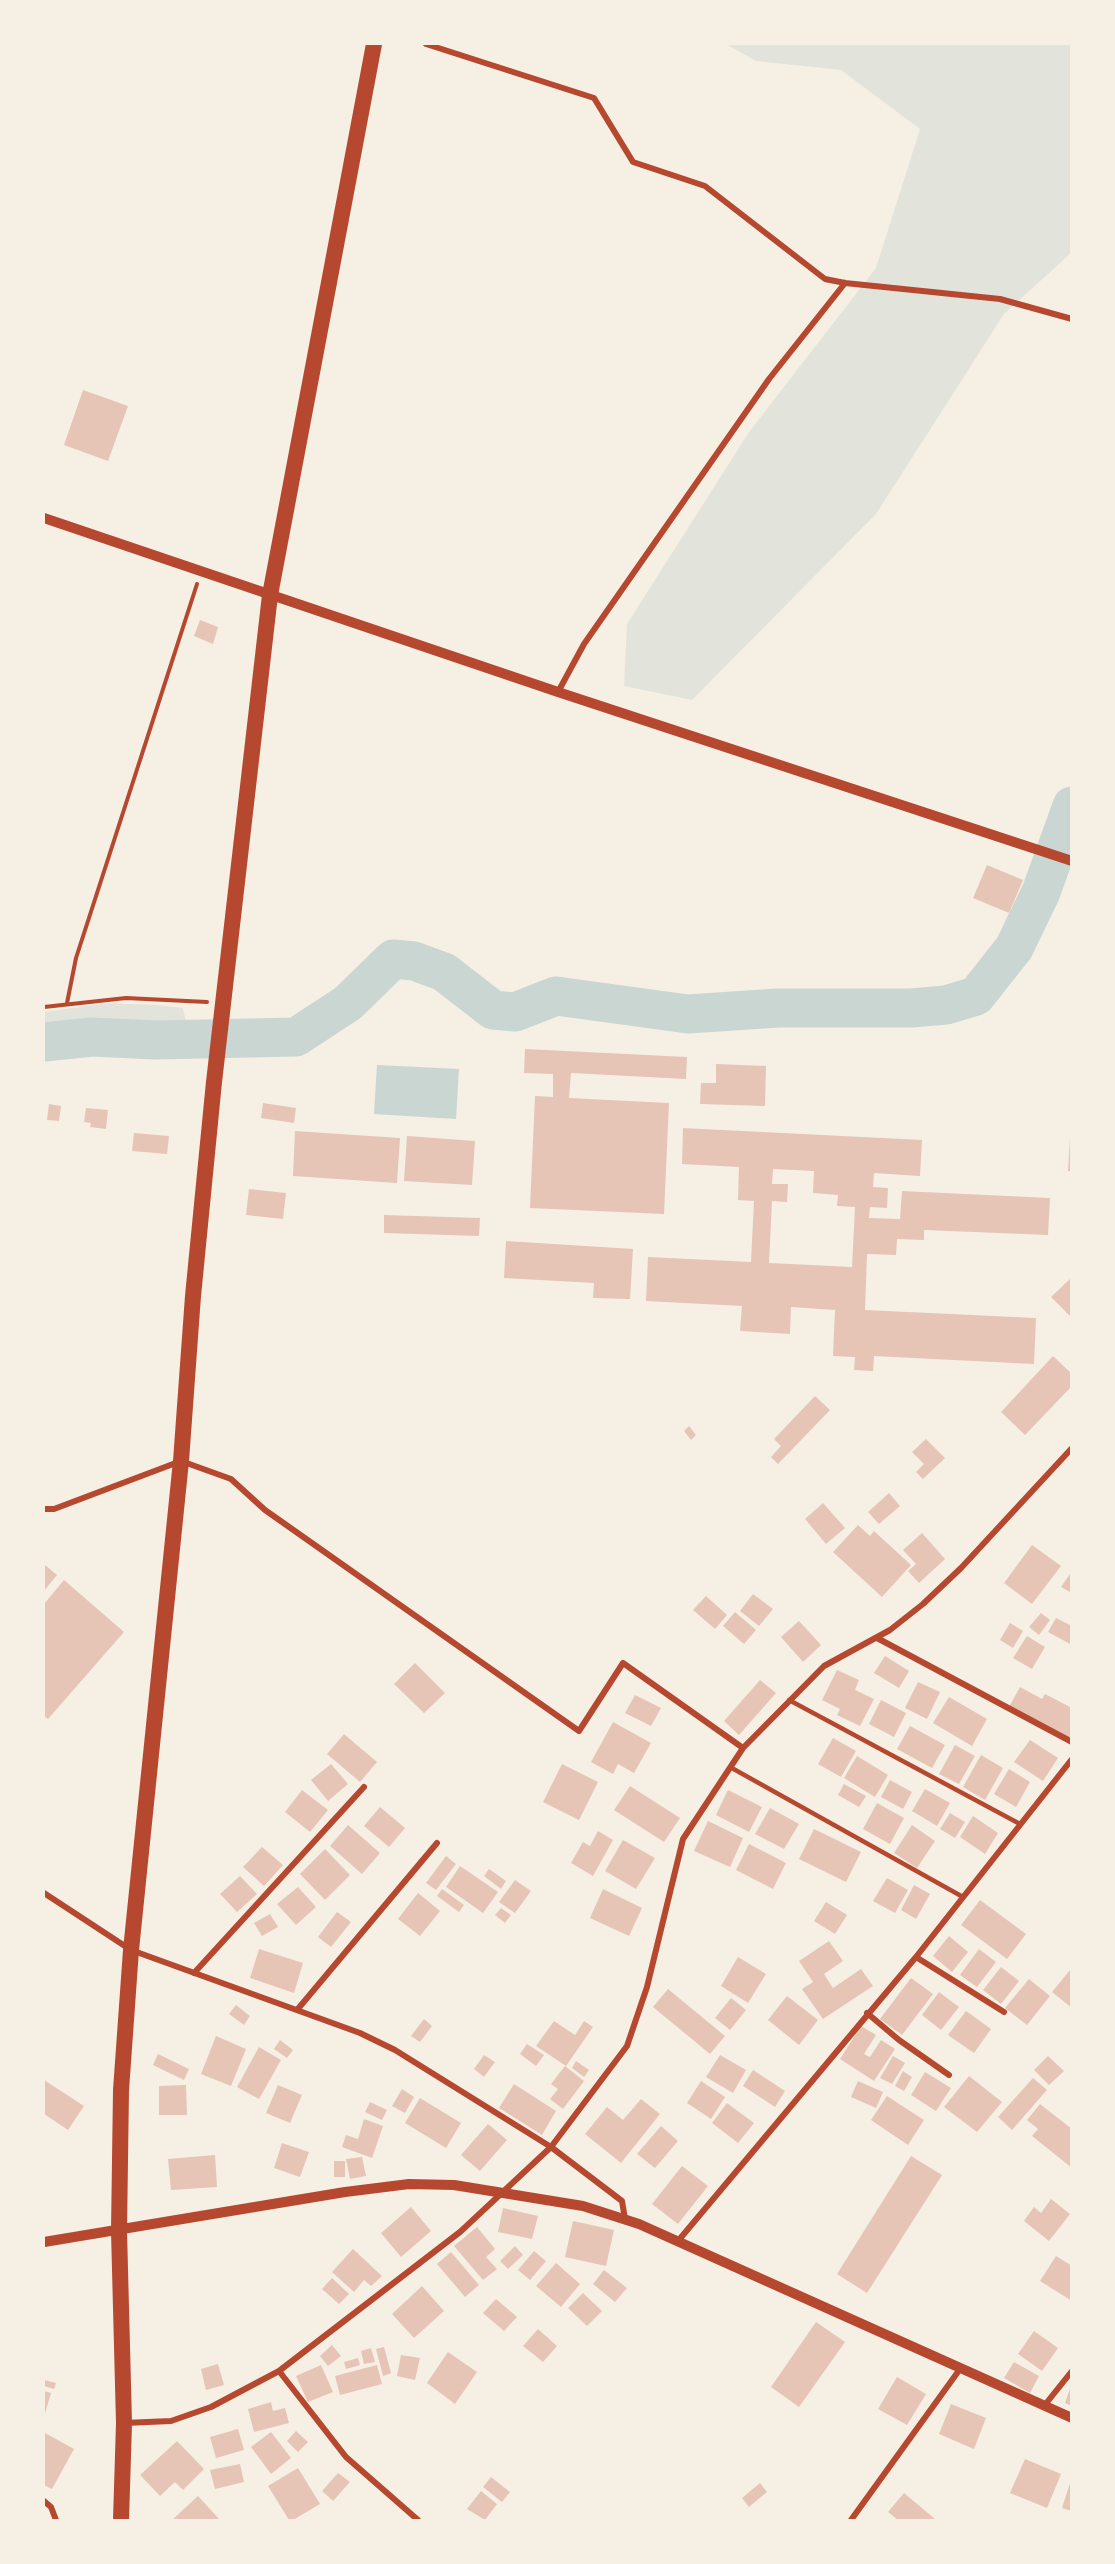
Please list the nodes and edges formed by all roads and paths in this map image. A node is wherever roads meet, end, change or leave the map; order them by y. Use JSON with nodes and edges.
{"nodes":[{"id":1,"x":374,"y":44,"type":"edge"},
{"id":2,"x":426,"y":44,"type":"edge"},
{"id":3,"x":845,"y":283,"type":"junction"},
{"id":4,"x":1071,"y":319,"type":"edge"},
{"id":5,"x":44,"y":518,"type":"edge"},
{"id":6,"x":201,"y":572,"type":"junction"},
{"id":7,"x":270,"y":595,"type":"junction"},
{"id":8,"x":558,"y":692,"type":"junction"},
{"id":9,"x":1071,"y":861,"type":"edge"},
{"id":10,"x":67,"y":1003,"type":"junction"},
{"id":11,"x":223,"y":1006,"type":"junction"},
{"id":12,"x":44,"y":1007,"type":"edge"},
{"id":13,"x":1071,"y":1448,"type":"edge"},
{"id":14,"x":181,"y":1461,"type":"junction"},
{"id":15,"x":44,"y":1509,"type":"edge"},
{"id":16,"x":877,"y":1638,"type":"junction"},
{"id":17,"x":789,"y":1700,"type":"junction"},
{"id":18,"x":1071,"y":1742,"type":"edge"},
{"id":19,"x":743,"y":1748,"type":"junction"},
{"id":20,"x":1071,"y":1759,"type":"edge"},
{"id":21,"x":730,"y":1767,"type":"junction"},
{"id":22,"x":364,"y":1787,"type":"dead end"},
{"id":23,"x":1020,"y":1824,"type":"junction"},
{"id":24,"x":437,"y":1843,"type":"dead end"},
{"id":25,"x":44,"y":1893,"type":"edge"},
{"id":26,"x":963,"y":1896,"type":"junction"},
{"id":27,"x":131,"y":1950,"type":"junction"},
{"id":28,"x":916,"y":1957,"type":"junction"},
{"id":29,"x":194,"y":1973,"type":"junction"},
{"id":30,"x":297,"y":2010,"type":"junction"},
{"id":31,"x":1004,"y":2012,"type":"dead end"},
{"id":32,"x":867,"y":2013,"type":"junction"},
{"id":33,"x":949,"y":2075,"type":"dead end"},
{"id":34,"x":550,"y":2147,"type":"junction"},
{"id":35,"x":502,"y":2194,"type":"junction"},
{"id":36,"x":625,"y":2219,"type":"junction"},
{"id":37,"x":119,"y":2230,"type":"junction"},
{"id":38,"x":678,"y":2241,"type":"junction"},
{"id":39,"x":44,"y":2242,"type":"edge"},
{"id":40,"x":960,"y":2369,"type":"junction"},
{"id":41,"x":279,"y":2371,"type":"junction"},
{"id":42,"x":1071,"y":2371,"type":"edge"},
{"id":43,"x":1044,"y":2407,"type":"junction"},
{"id":44,"x":1071,"y":2418,"type":"edge"},
{"id":45,"x":124,"y":2423,"type":"junction"},
{"id":46,"x":44,"y":2501,"type":"edge"},
{"id":47,"x":56,"y":2520,"type":"edge"},
{"id":48,"x":121,"y":2520,"type":"edge"},
{"id":49,"x":418,"y":2520,"type":"edge"},
{"id":50,"x":851,"y":2520,"type":"edge"}],
"edges":[{"from":1,"to":7,"type":"highway"},
{"from":2,"to":3,"type":"street"},
{"from":3,"to":4,"type":"street"},
{"from":3,"to":8,"type":"street"},
{"from":5,"to":6,"type":"street"},
{"from":6,"to":7,"type":"street"},
{"from":6,"to":10,"type":"path"},
{"from":7,"to":8,"type":"street"},
{"from":7,"to":11,"type":"highway"},
{"from":8,"to":9,"type":"street"},
{"from":10,"to":11,"type":"path"},
{"from":10,"to":12,"type":"path"},
{"from":11,"to":14,"type":"highway"},
{"from":13,"to":16,"type":"street"},
{"from":14,"to":15,"type":"street"},
{"from":14,"to":19,"type":"street"},
{"from":14,"to":27,"type":"highway"},
{"from":16,"to":17,"type":"street"},
{"from":16,"to":18,"type":"street"},
{"from":17,"to":19,"type":"street"},
{"from":17,"to":23,"type":"lane"},
{"from":19,"to":21,"type":"street"},
{"from":20,"to":23,"type":"street"},
{"from":21,"to":26,"type":"lane"},
{"from":21,"to":34,"type":"street"},
{"from":22,"to":29,"type":"street"},
{"from":23,"to":26,"type":"street"},
{"from":24,"to":30,"type":"street"},
{"from":25,"to":27,"type":"street"},
{"from":26,"to":28,"type":"street"},
{"from":27,"to":29,"type":"street"},
{"from":27,"to":37,"type":"highway"},
{"from":28,"to":31,"type":"street"},
{"from":28,"to":32,"type":"street"},
{"from":29,"to":30,"type":"street"},
{"from":30,"to":34,"type":"street"},
{"from":32,"to":33,"type":"street"},
{"from":32,"to":38,"type":"street"},
{"from":34,"to":35,"type":"street"},
{"from":34,"to":36,"type":"street"},
{"from":35,"to":36,"type":"street"},
{"from":35,"to":37,"type":"street"},
{"from":35,"to":41,"type":"street"},
{"from":36,"to":38,"type":"street"},
{"from":37,"to":39,"type":"street"},
{"from":37,"to":45,"type":"highway"},
{"from":38,"to":40,"type":"street"},
{"from":40,"to":43,"type":"street"},
{"from":40,"to":50,"type":"street"},
{"from":41,"to":45,"type":"street"},
{"from":41,"to":49,"type":"street"},
{"from":42,"to":43,"type":"street"},
{"from":43,"to":44,"type":"street"},
{"from":45,"to":48,"type":"highway"},
{"from":46,"to":47,"type":"street"}]}
